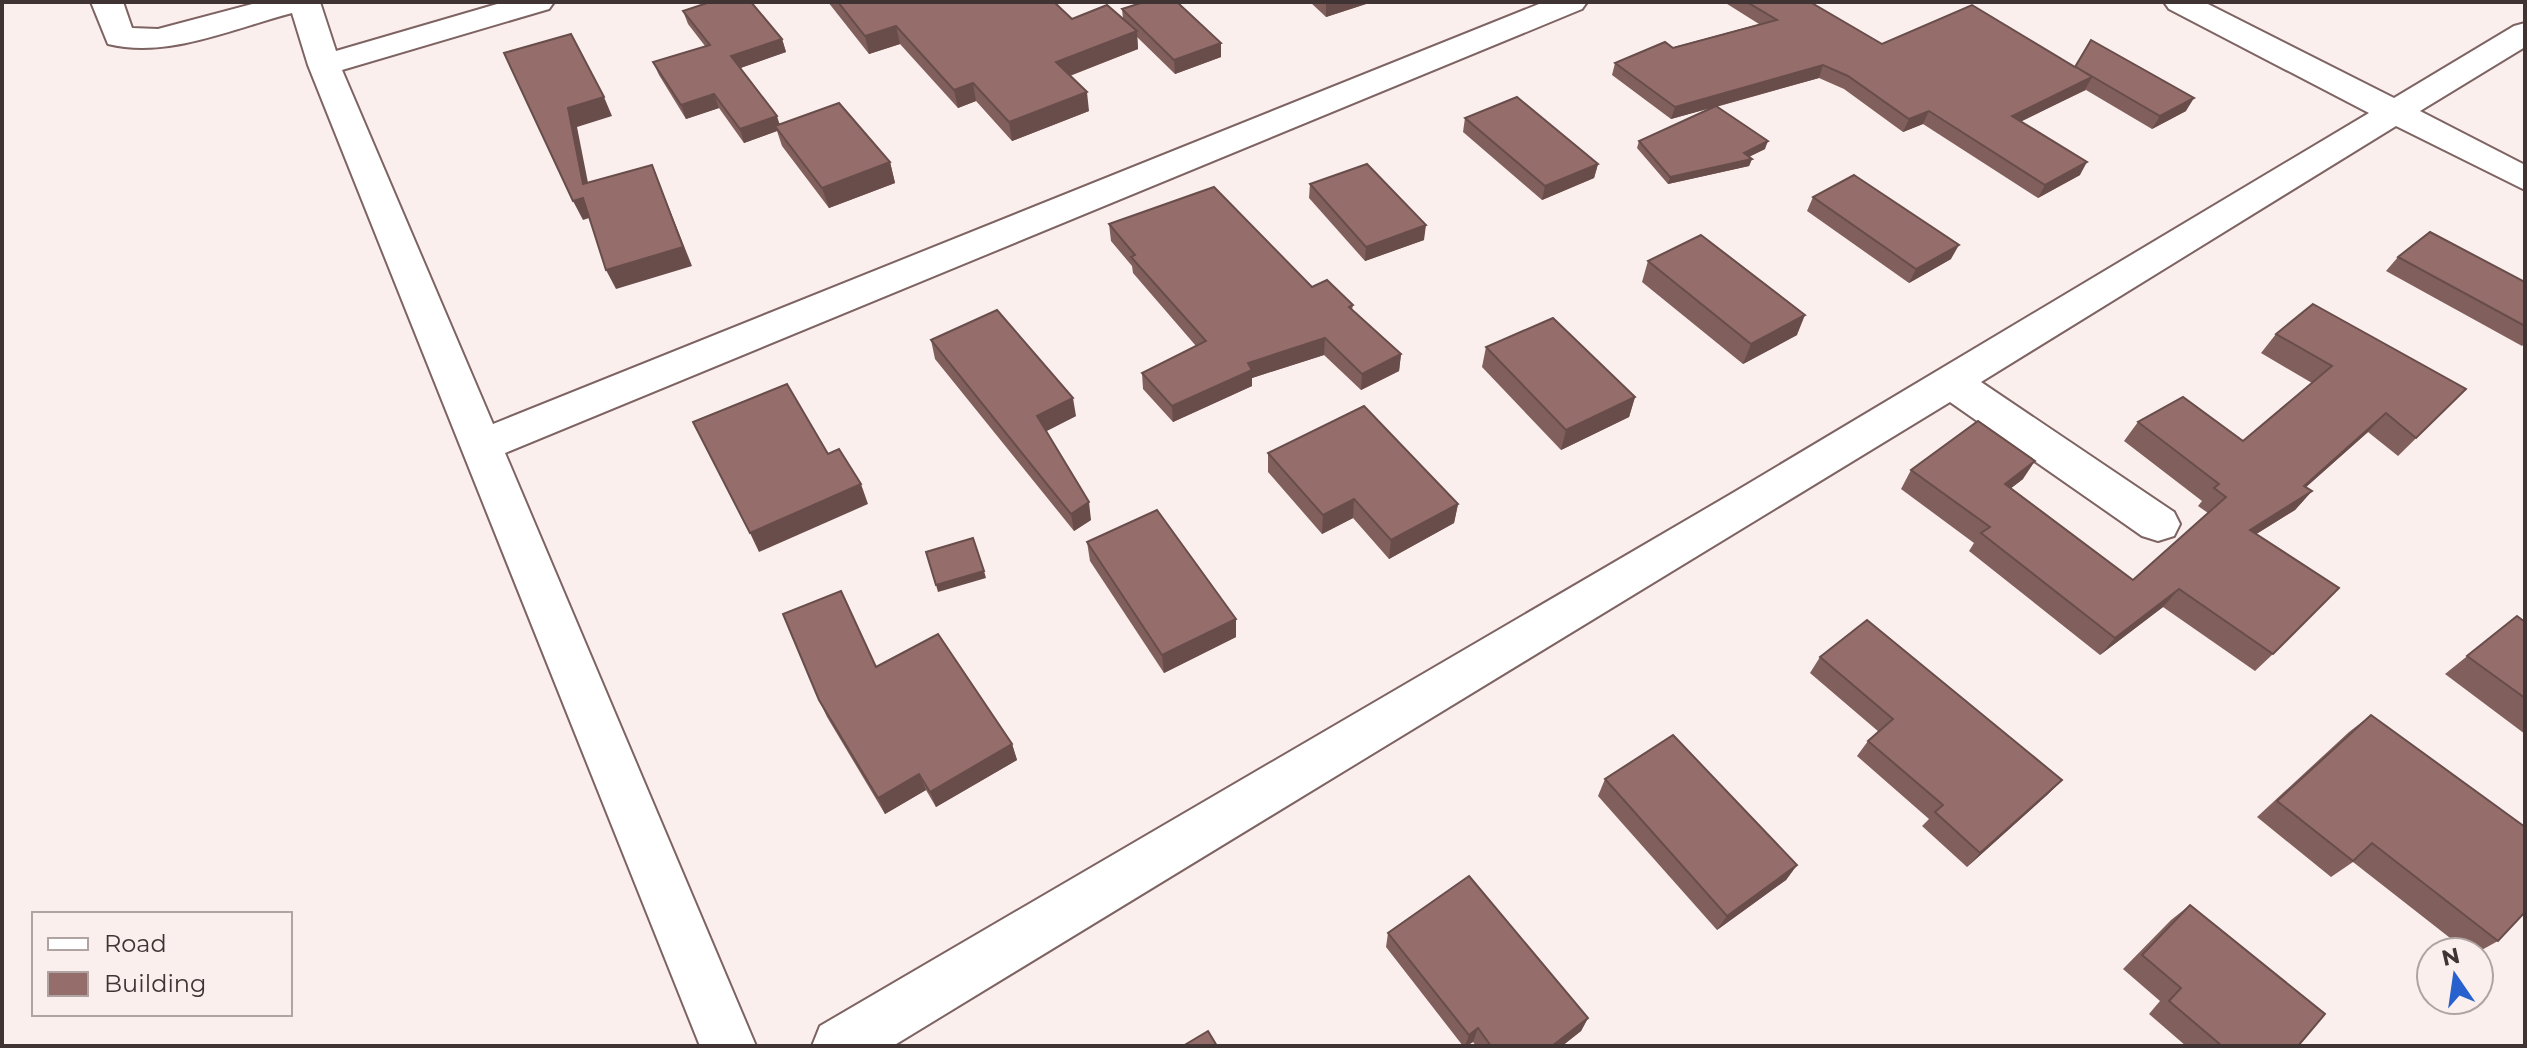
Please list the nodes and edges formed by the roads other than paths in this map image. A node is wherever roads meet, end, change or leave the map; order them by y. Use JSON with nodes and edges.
{"nodes":[{"id":1,"x":107,"y":2,"type":"edge"},
{"id":2,"x":296,"y":2,"type":"edge"},
{"id":3,"x":304,"y":2,"type":"edge"},
{"id":4,"x":538,"y":2,"type":"edge"},
{"id":5,"x":1571,"y":2,"type":"edge"},
{"id":6,"x":2180,"y":2,"type":"edge"},
{"id":7,"x":2525,"y":33,"type":"edge"},
{"id":8,"x":324,"y":65,"type":"junction"},
{"id":9,"x":2393,"y":110,"type":"junction"},
{"id":10,"x":2525,"y":179,"type":"edge"},
{"id":11,"x":1949,"y":381,"type":"junction"},
{"id":12,"x":481,"y":446,"type":"junction"},
{"id":13,"x":2158,"y":524,"type":"dead end"},
{"id":14,"x":728,"y":1046,"type":"edge"},
{"id":15,"x":840,"y":1046,"type":"edge"}],
"edges":[{"from":1,"to":2,"type":"street"},
{"from":3,"to":8,"type":"street"},
{"from":4,"to":8,"type":"street"},
{"from":5,"to":12,"type":"street"},
{"from":6,"to":9,"type":"street"},
{"from":7,"to":9,"type":"street"},
{"from":8,"to":12,"type":"street"},
{"from":9,"to":10,"type":"street"},
{"from":9,"to":11,"type":"street"},
{"from":11,"to":13,"type":"street"},
{"from":11,"to":15,"type":"street"},
{"from":12,"to":14,"type":"street"}]}
